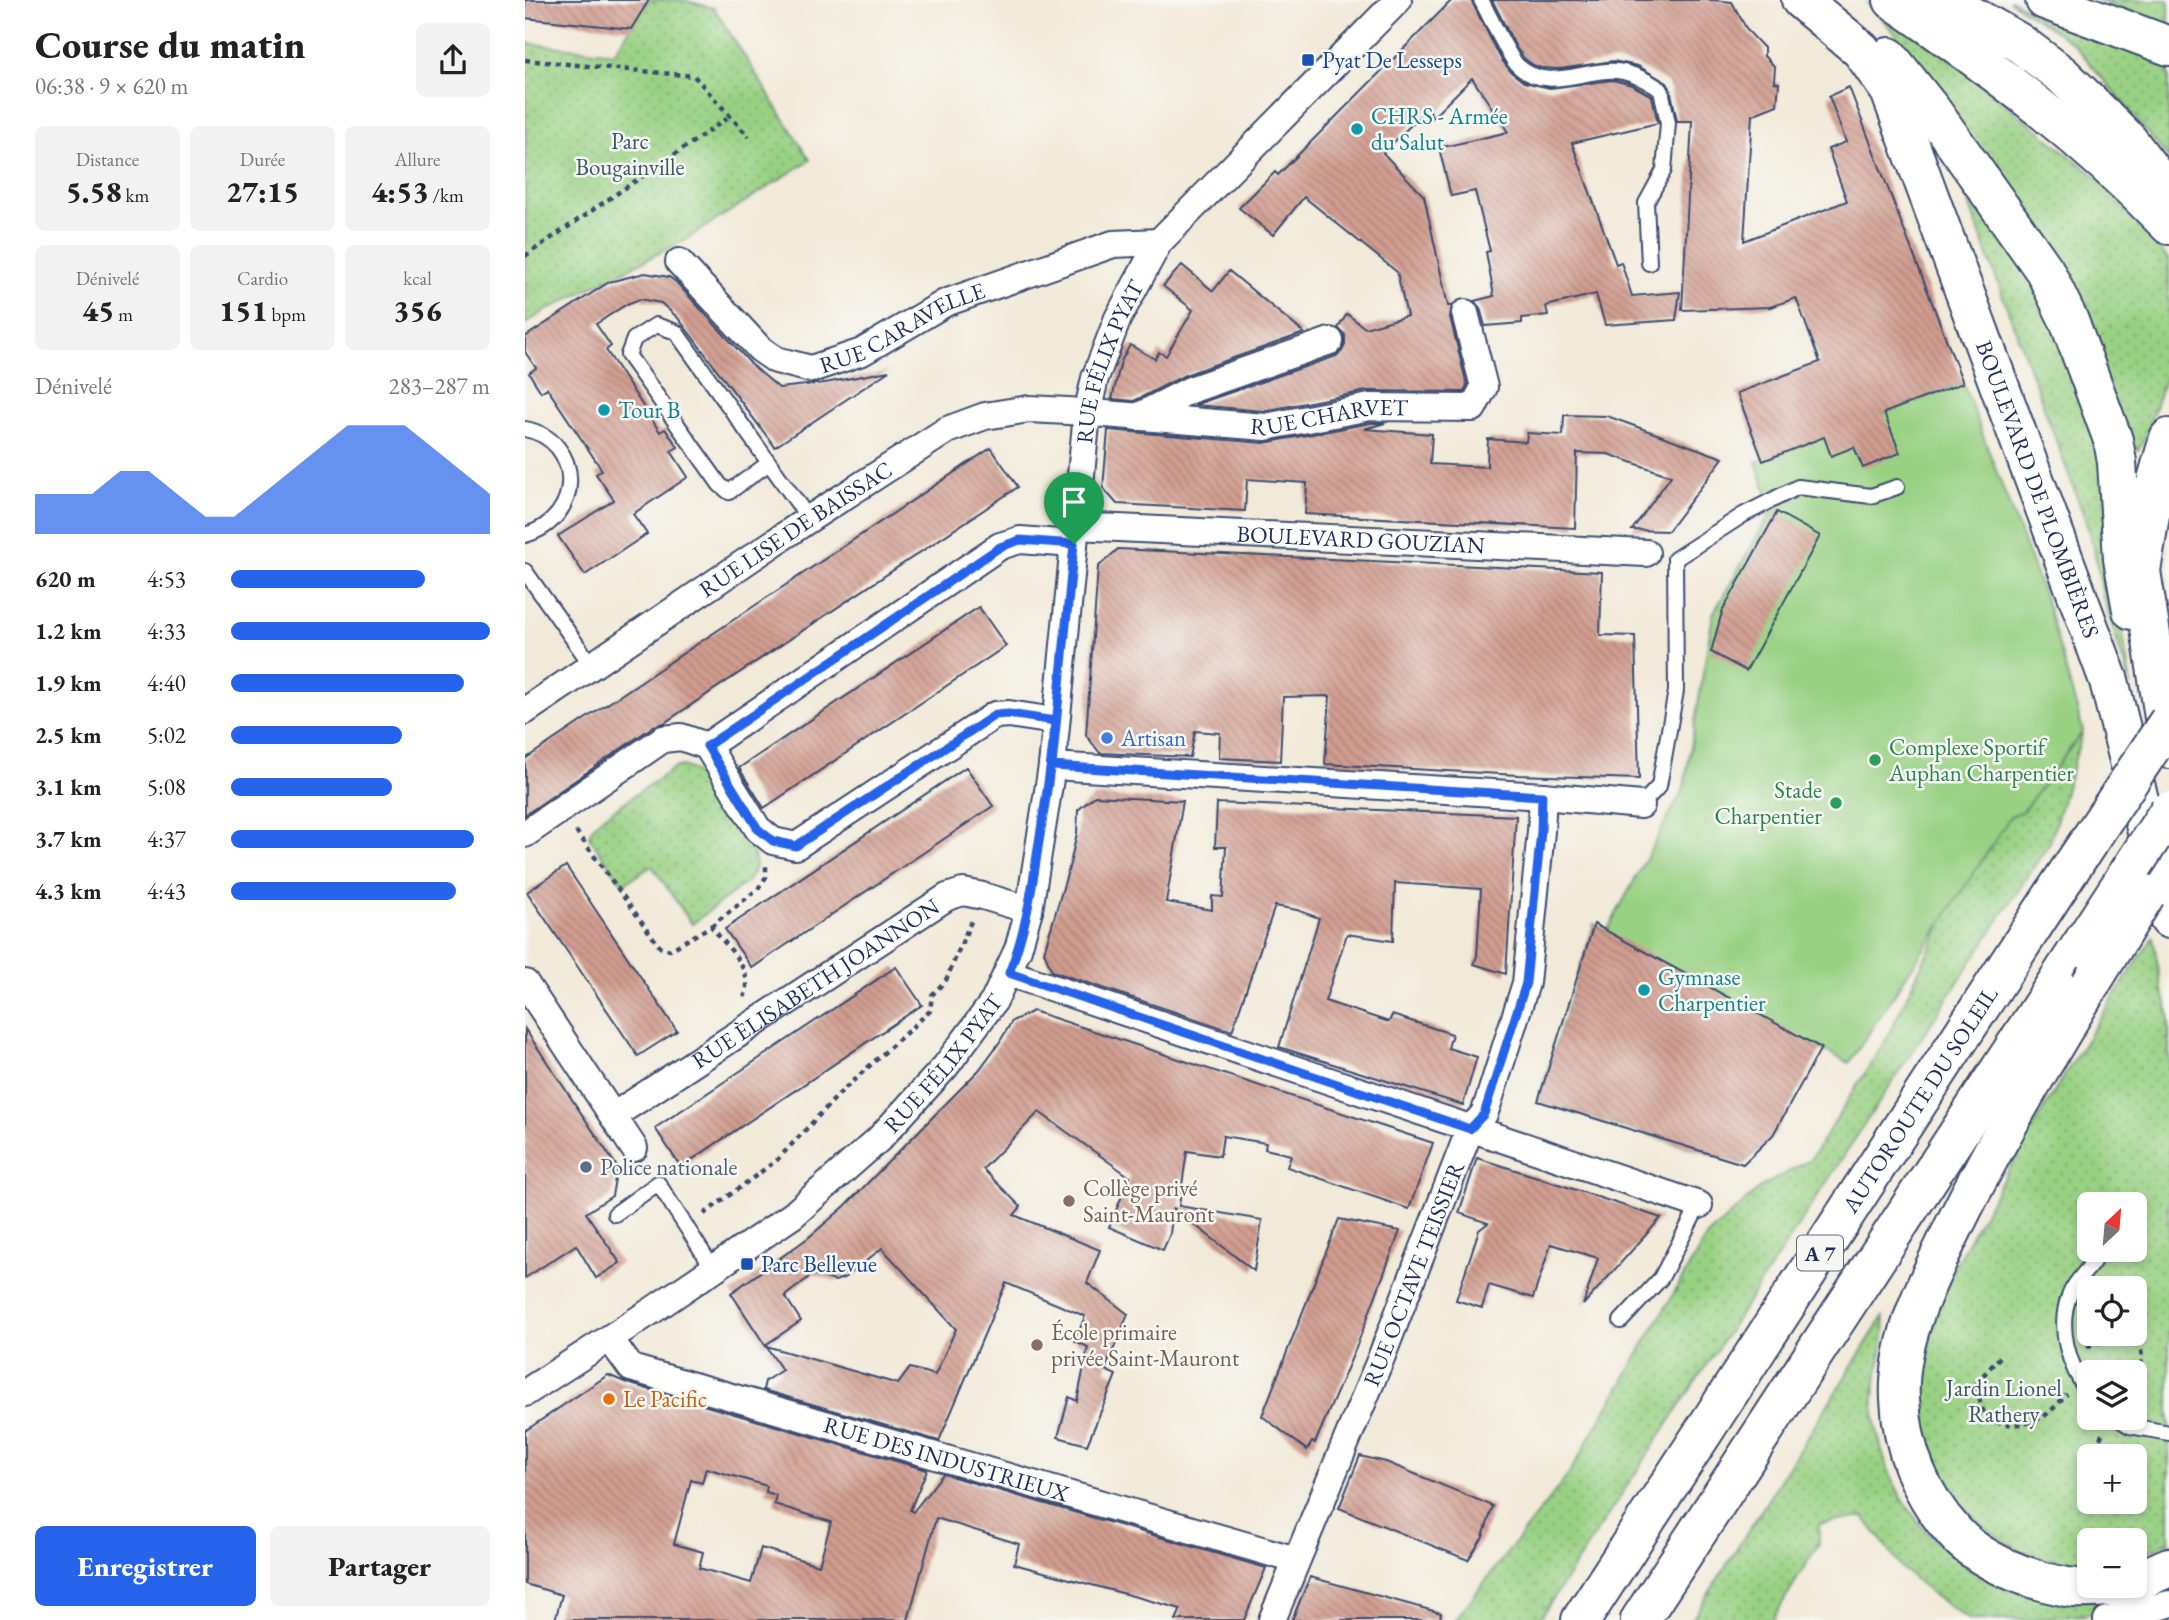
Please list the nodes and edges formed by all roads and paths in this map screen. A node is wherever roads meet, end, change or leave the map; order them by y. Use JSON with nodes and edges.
{"nodes":[{"id":1,"x":1398,"y":0,"type":"edge"},
{"id":2,"x":1481,"y":0,"type":"edge"},
{"id":3,"x":1801,"y":0,"type":"edge"},
{"id":4,"x":1821,"y":0,"type":"edge"},
{"id":5,"x":1893,"y":0,"type":"edge"},
{"id":6,"x":2045,"y":0,"type":"edge"},
{"id":7,"x":1941,"y":16,"type":"edge"},
{"id":8,"x":2169,"y":46,"type":"edge"},
{"id":9,"x":525,"y":60,"type":"edge"},
{"id":10,"x":731,"y":116,"type":"junction"},
{"id":11,"x":749,"y":137,"type":"dead end"},
{"id":12,"x":2169,"y":194,"type":"edge"},
{"id":13,"x":2169,"y":225,"type":"edge"},
{"id":14,"x":1159,"y":242,"type":"junction"},
{"id":15,"x":525,"y":256,"type":"edge"},
{"id":16,"x":678,"y":262,"type":"dead end"},
{"id":17,"x":1649,"y":263,"type":"dead end"},
{"id":18,"x":1465,"y":313,"type":"dead end"},
{"id":19,"x":1330,"y":341,"type":"dead end"},
{"id":20,"x":1087,"y":414,"type":"junction"},
{"id":21,"x":1135,"y":417,"type":"junction"},
{"id":22,"x":525,"y":429,"type":"edge"},
{"id":23,"x":2169,"y":438,"type":"edge"},
{"id":24,"x":769,"y":463,"type":"junction"},
{"id":25,"x":1898,"y":487,"type":"dead end"},
{"id":26,"x":809,"y":519,"type":"junction"},
{"id":27,"x":525,"y":535,"type":"edge"},
{"id":28,"x":1075,"y":535,"type":"junction"},
{"id":29,"x":1646,"y":553,"type":"dead end"},
{"id":30,"x":525,"y":571,"type":"edge"},
{"id":31,"x":591,"y":666,"type":"junction"},
{"id":32,"x":2155,"y":668,"type":"junction"},
{"id":33,"x":2169,"y":709,"type":"edge"},
{"id":34,"x":525,"y":711,"type":"edge"},
{"id":35,"x":1055,"y":721,"type":"junction"},
{"id":36,"x":2169,"y":721,"type":"edge"},
{"id":37,"x":707,"y":746,"type":"junction"},
{"id":38,"x":2169,"y":749,"type":"edge"},
{"id":39,"x":1052,"y":766,"type":"junction"},
{"id":40,"x":1542,"y":796,"type":"junction"},
{"id":41,"x":1641,"y":805,"type":"joint"},
{"id":42,"x":2169,"y":811,"type":"edge"},
{"id":43,"x":525,"y":834,"type":"edge"},
{"id":44,"x":565,"y":835,"type":"dead end"},
{"id":45,"x":2169,"y":856,"type":"edge"},
{"id":46,"x":764,"y":857,"type":"dead end"},
{"id":47,"x":983,"y":896,"type":"junction"},
{"id":48,"x":1028,"y":910,"type":"junction"},
{"id":49,"x":2169,"y":919,"type":"edge"},
{"id":50,"x":711,"y":926,"type":"junction"},
{"id":51,"x":1009,"y":973,"type":"junction"},
{"id":52,"x":525,"y":983,"type":"edge"},
{"id":53,"x":739,"y":1003,"type":"dead end"},
{"id":54,"x":613,"y":1116,"type":"junction"},
{"id":55,"x":1470,"y":1129,"type":"junction"},
{"id":56,"x":634,"y":1148,"type":"dead end"},
{"id":57,"x":1699,"y":1205,"type":"joint"},
{"id":58,"x":710,"y":1210,"type":"dead end"},
{"id":59,"x":615,"y":1214,"type":"dead end"},
{"id":60,"x":2092,"y":1262,"type":"dead end"},
{"id":61,"x":714,"y":1270,"type":"junction"},
{"id":62,"x":1621,"y":1321,"type":"dead end"},
{"id":63,"x":610,"y":1339,"type":"junction"},
{"id":64,"x":2070,"y":1354,"type":"junction"},
{"id":65,"x":2000,"y":1357,"type":"dead end"},
{"id":66,"x":2143,"y":1360,"type":"edge"},
{"id":67,"x":2077,"y":1373,"type":"edge"},
{"id":68,"x":2077,"y":1384,"type":"edge"},
{"id":69,"x":525,"y":1393,"type":"edge"},
{"id":70,"x":2147,"y":1429,"type":"edge"},
{"id":71,"x":2169,"y":1433,"type":"edge"},
{"id":72,"x":1296,"y":1560,"type":"junction"},
{"id":73,"x":2169,"y":1567,"type":"edge"},
{"id":74,"x":2147,"y":1576,"type":"edge"},
{"id":75,"x":2077,"y":1588,"type":"edge"},
{"id":76,"x":2169,"y":1604,"type":"edge"},
{"id":77,"x":1272,"y":1620,"type":"edge"},
{"id":78,"x":1581,"y":1620,"type":"edge"},
{"id":79,"x":1640,"y":1620,"type":"edge"},
{"id":80,"x":2107,"y":1620,"type":"edge"}],
"edges":[{"from":1,"to":14,"type":"street","name":"RUE FÉLIX PYAT"},
{"from":2,"to":17,"type":"lane"},
{"from":3,"to":49,"type":"main road","name":"BOULEVARD DE PLOMBIÈRES"},
{"from":4,"to":38,"type":"main road"},
{"from":5,"to":7,"type":"main road"},
{"from":6,"to":8,"type":"main road"},
{"from":7,"to":12,"type":"main road"},
{"from":7,"to":13,"type":"main road"},
{"from":9,"to":10,"type":"path"},
{"from":10,"to":11,"type":"path"},
{"from":10,"to":15,"type":"path"},
{"from":14,"to":16,"type":"street","name":"RUE CARAVELLE"},
{"from":14,"to":20,"type":"street","name":"RUE FÉLIX PYAT"},
{"from":18,"to":21,"type":"street","name":"RUE CHARVET"},
{"from":19,"to":21,"type":"street"},
{"from":20,"to":21,"type":"street","name":"RUE CHARVET"},
{"from":20,"to":26,"type":"street","name":"RUE LISE DE BAISSAC"},
{"from":20,"to":28,"type":"street","name":"RUE FÉLIX PYAT"},
{"from":22,"to":27,"type":"lane"},
{"from":23,"to":32,"type":"main road"},
{"from":24,"to":24,"type":"lane"},
{"from":24,"to":26,"type":"lane"},
{"from":25,"to":41,"type":"lane"},
{"from":26,"to":31,"type":"street","name":"RUE LISE DE BAISSAC"},
{"from":28,"to":29,"type":"street","name":"BOULEVARD GOUZIAN"},
{"from":28,"to":35,"type":"street","name":"RUE FÉLIX PYAT"},
{"from":28,"to":37,"type":"street","name":"BOULEVARD GOUZIAN"},
{"from":30,"to":31,"type":"lane"},
{"from":31,"to":34,"type":"street","name":"RUE LISE DE BAISSAC"},
{"from":32,"to":33,"type":"main road"},
{"from":32,"to":38,"type":"main road"},
{"from":35,"to":37,"type":"street"},
{"from":35,"to":39,"type":"street","name":"RUE FÉLIX PYAT"},
{"from":36,"to":78,"type":"main road","name":"AUTOROUTE DU SOLEIL","number":"A 7","bridge":true},
{"from":37,"to":43,"type":"street"},
{"from":39,"to":40,"type":"street"},
{"from":39,"to":48,"type":"street","name":"RUE FÉLIX PYAT"},
{"from":40,"to":41,"type":"street"},
{"from":40,"to":55,"type":"street","name":"RUE OCTAVE TEISSIER"},
{"from":42,"to":79,"type":"main road","number":"A 7","bridge":true},
{"from":44,"to":50,"type":"path"},
{"from":45,"to":75,"type":"main road","bridge":true},
{"from":46,"to":50,"type":"path"},
{"from":47,"to":48,"type":"street","name":"RUE ÈLISABETH JOANNON"},
{"from":47,"to":54,"type":"street","name":"RUE ÈLISABETH JOANNON"},
{"from":47,"to":58,"type":"path"},
{"from":48,"to":51,"type":"street","name":"RUE FÉLIX PYAT"},
{"from":50,"to":53,"type":"path"},
{"from":51,"to":55,"type":"street"},
{"from":51,"to":61,"type":"street","name":"RUE FÉLIX PYAT"},
{"from":52,"to":54,"type":"street"},
{"from":54,"to":56,"type":"street"},
{"from":55,"to":57,"type":"street"},
{"from":55,"to":72,"type":"street","name":"RUE OCTAVE TEISSIER"},
{"from":57,"to":62,"type":"lane"},
{"from":59,"to":61,"type":"lane"},
{"from":60,"to":64,"type":"lane"},
{"from":61,"to":63,"type":"street","name":"RUE FÉLIX PYAT"},
{"from":63,"to":69,"type":"street","name":"RUE FÉLIX PYAT"},
{"from":63,"to":72,"type":"street","name":"RUE DES INDUSTRIEUX"},
{"from":64,"to":66,"type":"path"},
{"from":64,"to":67,"type":"lane"},
{"from":65,"to":68,"type":"path"},
{"from":70,"to":71,"type":"lane"},
{"from":72,"to":77,"type":"street","name":"RUE OCTAVE TEISSIER"},
{"from":73,"to":74,"type":"main road"},
{"from":76,"to":80,"type":"street"}]}
